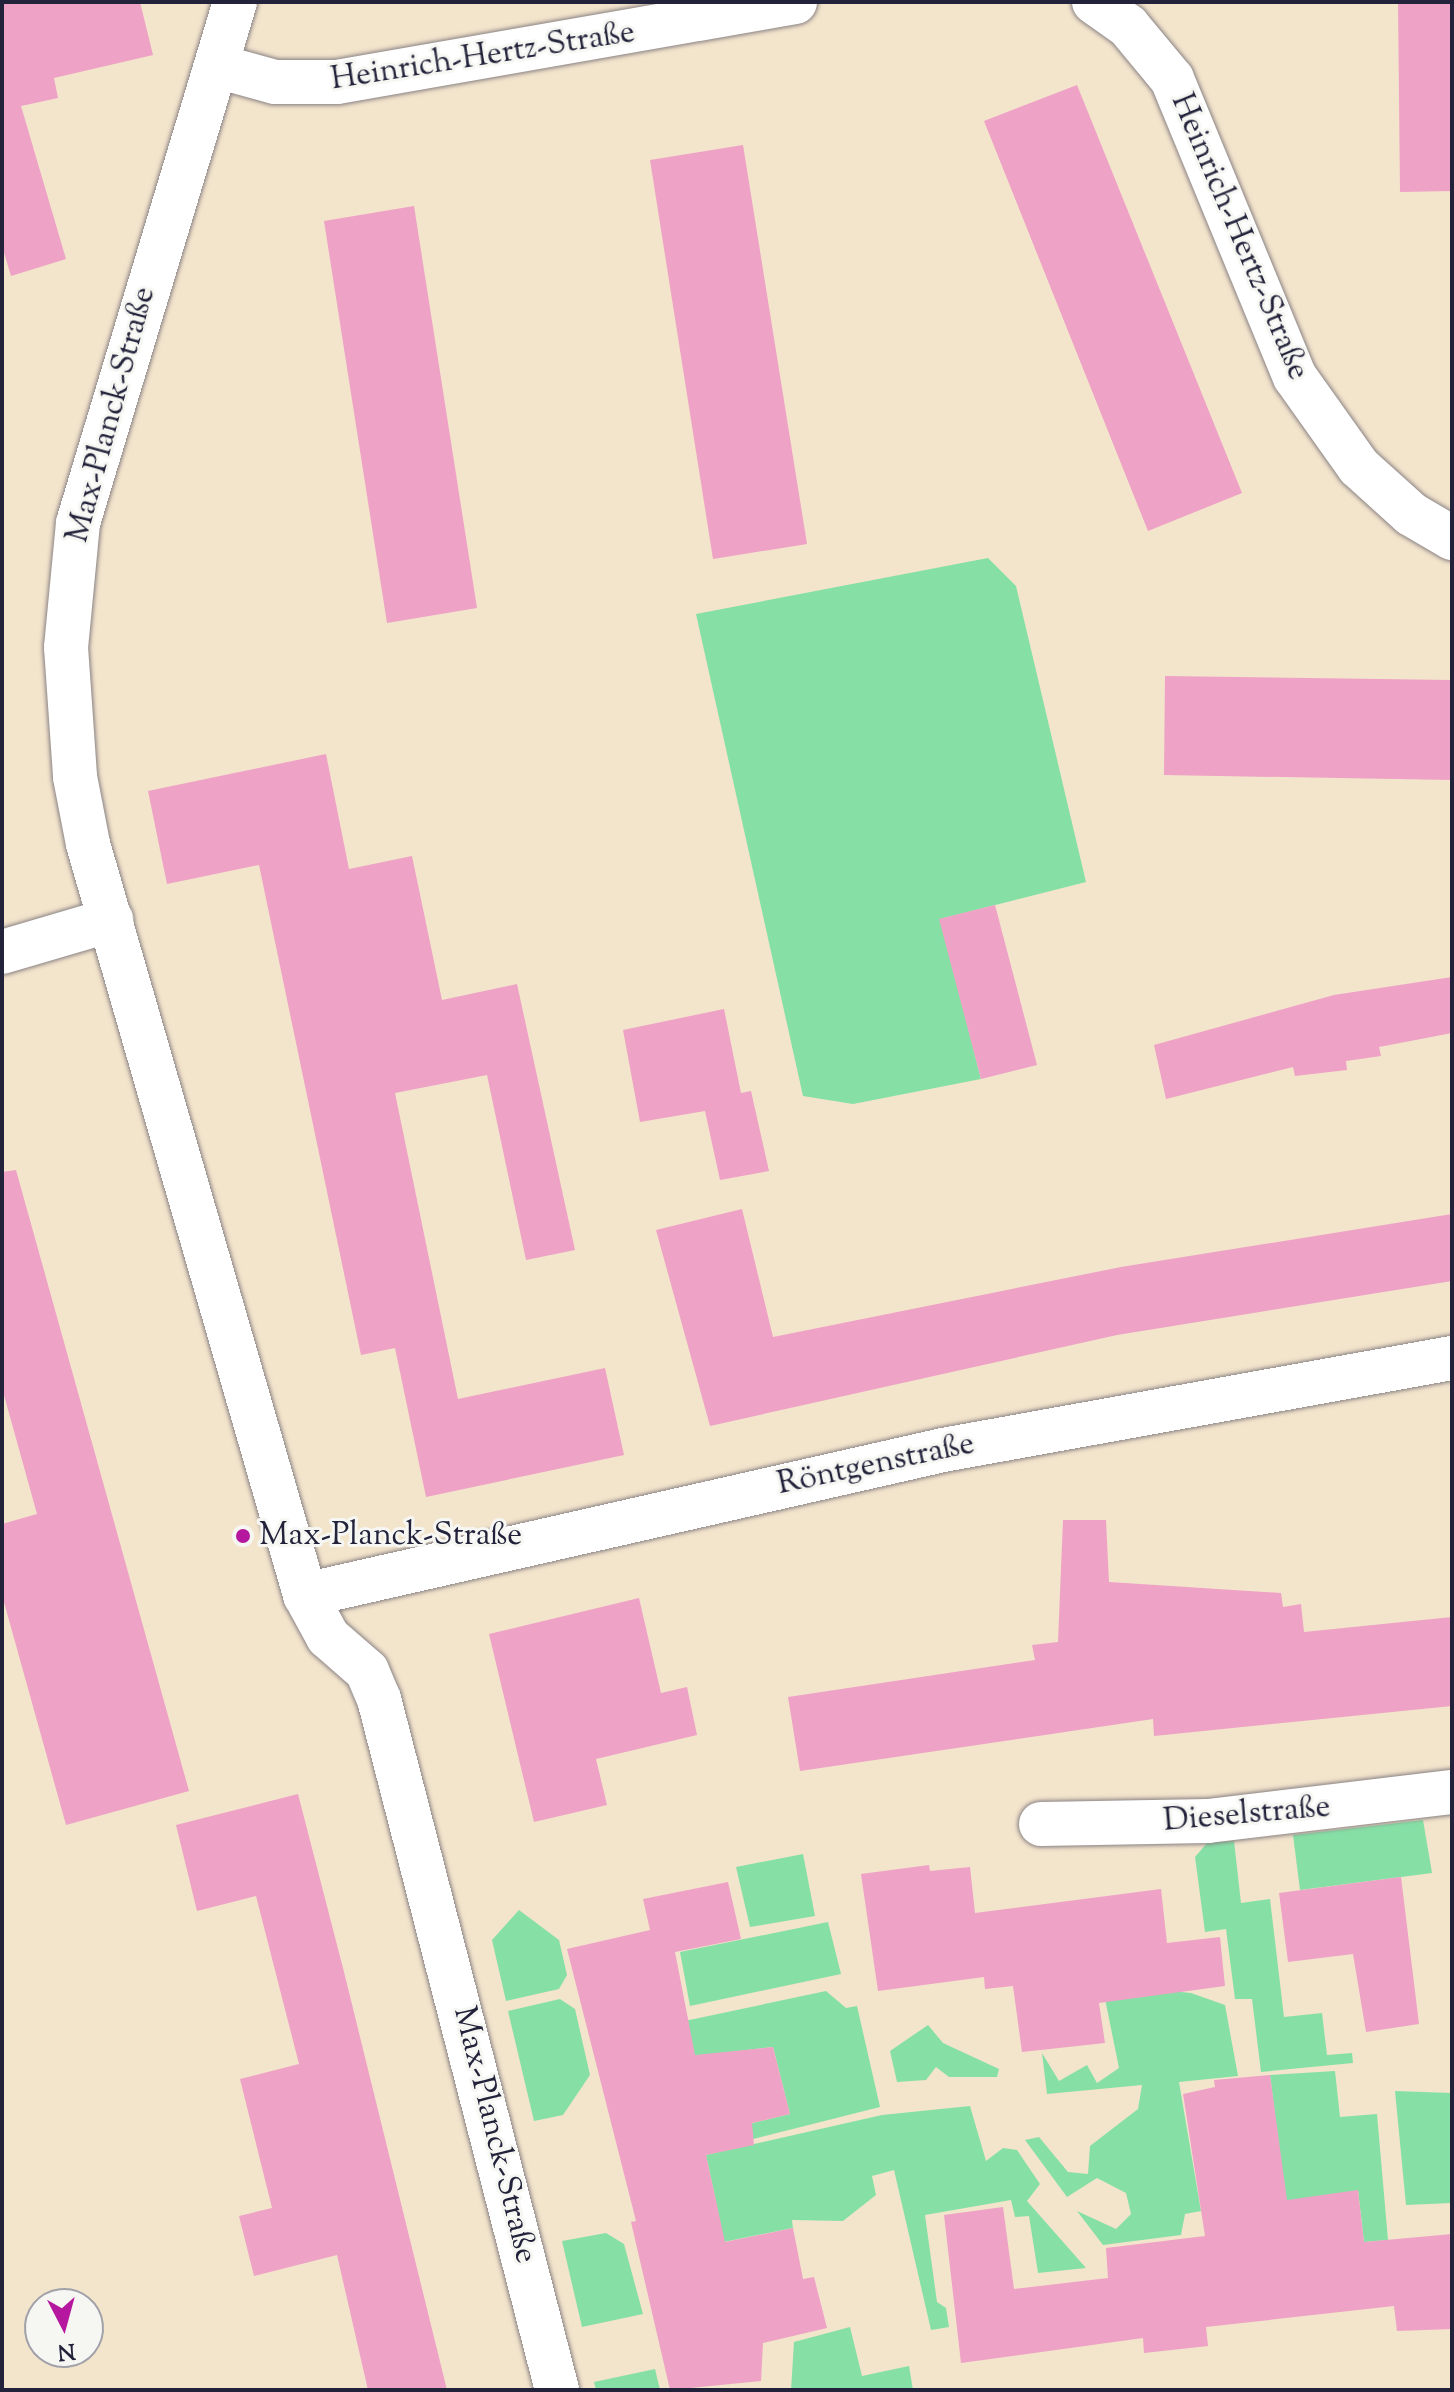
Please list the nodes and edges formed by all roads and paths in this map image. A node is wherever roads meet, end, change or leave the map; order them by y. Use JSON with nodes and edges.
{"nodes":[{"id":1,"x":235,"y":2,"type":"edge"},
{"id":2,"x":795,"y":2,"type":"edge"},
{"id":3,"x":1094,"y":2,"type":"edge"},
{"id":4,"x":217,"y":66,"type":"junction"},
{"id":5,"x":1452,"y":538,"type":"edge"},
{"id":6,"x":111,"y":920,"type":"junction"},
{"id":7,"x":2,"y":952,"type":"edge"},
{"id":8,"x":1452,"y":1358,"type":"edge"},
{"id":9,"x":305,"y":1595,"type":"junction"},
{"id":10,"x":1452,"y":1792,"type":"edge"},
{"id":11,"x":1041,"y":1824,"type":"dead end"},
{"id":12,"x":557,"y":2390,"type":"edge"}],
"edges":[{"from":1,"to":4,"type":"street","name":"Max-Planck-Straße"},
{"from":2,"to":4,"type":"street","name":"Heinrich-Hertz-Straße"},
{"from":3,"to":5,"type":"street","name":"Heinrich-Hertz-Straße"},
{"from":4,"to":6,"type":"street","name":"Max-Planck-Straße"},
{"from":6,"to":7,"type":"street"},
{"from":6,"to":9,"type":"street","name":"Max-Planck-Straße"},
{"from":8,"to":9,"type":"street","name":"Röntgenstraße"},
{"from":9,"to":12,"type":"street","name":"Max-Planck-Straße"},
{"from":10,"to":11,"type":"street","name":"Dieselstraße"}]}
